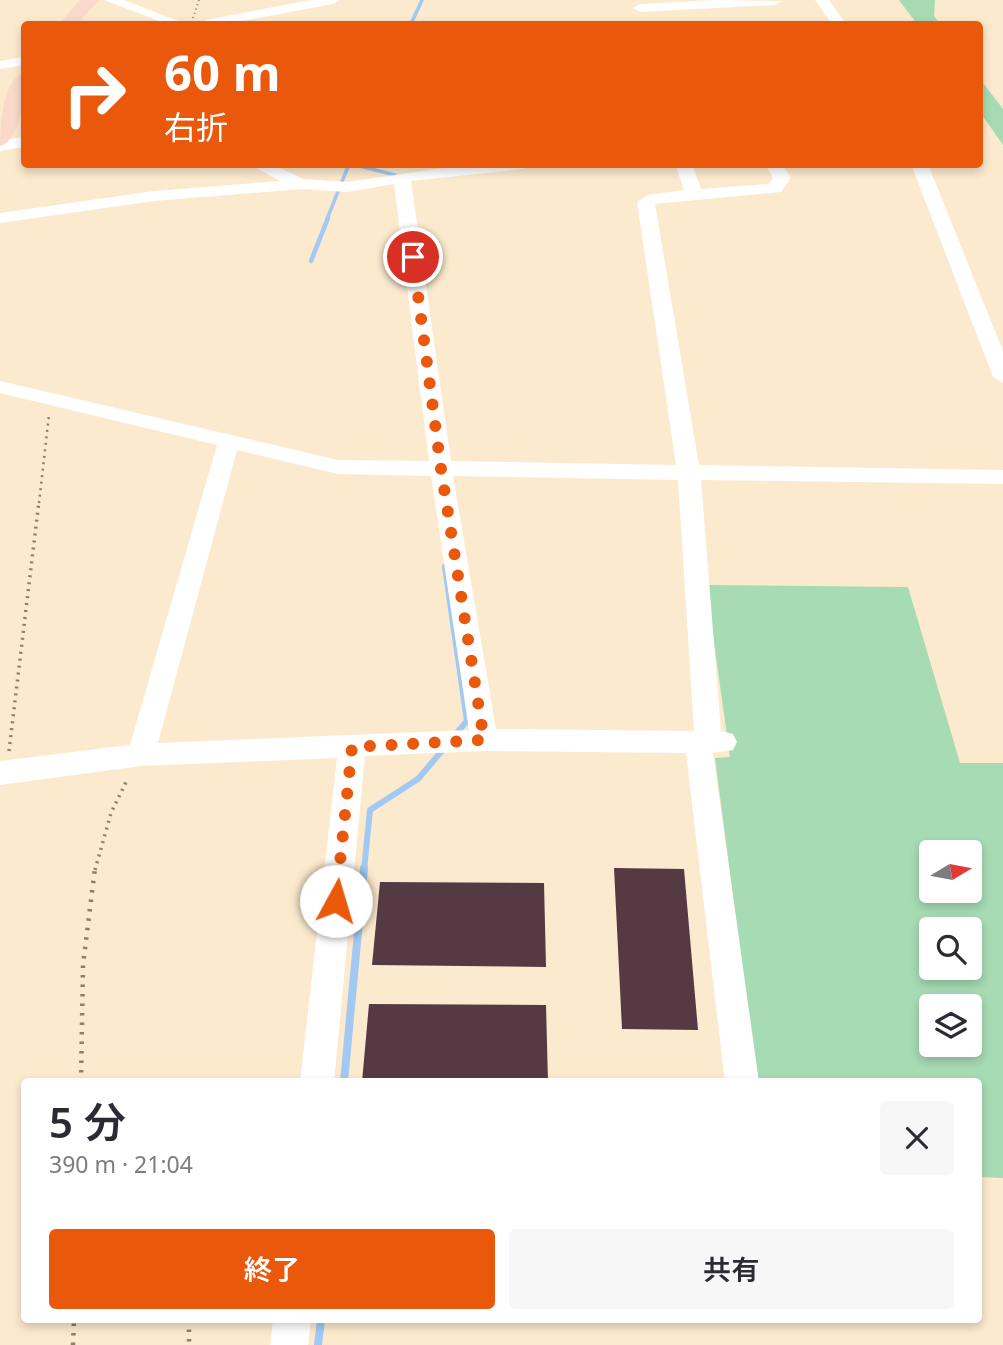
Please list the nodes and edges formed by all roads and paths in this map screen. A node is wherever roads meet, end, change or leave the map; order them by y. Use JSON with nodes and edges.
{"nodes":[{"id":1,"x":90,"y":0,"type":"edge"},
{"id":2,"x":111,"y":0,"type":"edge"},
{"id":3,"x":199,"y":0,"type":"edge"},
{"id":4,"x":332,"y":0,"type":"edge"},
{"id":5,"x":809,"y":0,"type":"edge"},
{"id":6,"x":822,"y":0,"type":"edge"},
{"id":7,"x":776,"y":4,"type":"edge"},
{"id":8,"x":640,"y":9,"type":"edge"},
{"id":9,"x":71,"y":21,"type":"edge"},
{"id":10,"x":171,"y":21,"type":"edge"},
{"id":11,"x":191,"y":21,"type":"edge"},
{"id":12,"x":222,"y":21,"type":"edge"},
{"id":13,"x":823,"y":21,"type":"edge"},
{"id":14,"x":837,"y":21,"type":"edge"},
{"id":15,"x":21,"y":62,"type":"edge"},
{"id":16,"x":0,"y":65,"type":"edge"},
{"id":17,"x":21,"y":87,"type":"edge"},
{"id":18,"x":0,"y":140,"type":"edge"},
{"id":19,"x":21,"y":142,"type":"edge"},
{"id":20,"x":0,"y":146,"type":"edge"},
{"id":21,"x":266,"y":168,"type":"edge"},
{"id":22,"x":486,"y":168,"type":"edge"},
{"id":23,"x":684,"y":168,"type":"edge"},
{"id":24,"x":776,"y":168,"type":"edge"},
{"id":25,"x":921,"y":168,"type":"edge"},
{"id":26,"x":937,"y":168,"type":"edge"},
{"id":27,"x":402,"y":177,"type":"junction"},
{"id":28,"x":302,"y":184,"type":"junction"},
{"id":29,"x":695,"y":196,"type":"junction"},
{"id":30,"x":0,"y":218,"type":"edge"},
{"id":31,"x":1003,"y":331,"type":"edge"},
{"id":32,"x":1003,"y":377,"type":"edge"},
{"id":33,"x":0,"y":387,"type":"edge"},
{"id":34,"x":51,"y":399,"type":"junction"},
{"id":35,"x":229,"y":441,"type":"junction"},
{"id":36,"x":441,"y":469,"type":"junction"},
{"id":37,"x":689,"y":474,"type":"junction"},
{"id":38,"x":1003,"y":477,"type":"edge"},
{"id":39,"x":484,"y":740,"type":"junction"},
{"id":40,"x":710,"y":741,"type":"junction"},
{"id":41,"x":352,"y":747,"type":"junction"},
{"id":42,"x":141,"y":755,"type":"junction"},
{"id":43,"x":3,"y":773,"type":"edge"},
{"id":44,"x":81,"y":1078,"type":"edge"},
{"id":45,"x":317,"y":1078,"type":"edge"},
{"id":46,"x":743,"y":1078,"type":"edge"},
{"id":47,"x":74,"y":1323,"type":"edge"},
{"id":48,"x":189,"y":1323,"type":"edge"},
{"id":49,"x":292,"y":1323,"type":"edge"},
{"id":50,"x":73,"y":1345,"type":"edge"},
{"id":51,"x":189,"y":1345,"type":"edge"},
{"id":52,"x":289,"y":1345,"type":"edge"}],
"edges":[{"from":1,"to":9,"type":"main road"},
{"from":2,"to":10,"type":"street"},
{"from":3,"to":11,"type":"path"},
{"from":4,"to":12,"type":"street"},
{"from":5,"to":13,"type":"street"},
{"from":6,"to":14,"type":"street"},
{"from":7,"to":8,"type":"street"},
{"from":15,"to":16,"type":"street"},
{"from":17,"to":18,"type":"main road"},
{"from":19,"to":20,"type":"street"},
{"from":21,"to":28,"type":"street"},
{"from":22,"to":27,"type":"street"},
{"from":23,"to":29,"type":"street"},
{"from":24,"to":29,"type":"street"},
{"from":25,"to":32,"type":"street"},
{"from":26,"to":31,"type":"street"},
{"from":27,"to":28,"type":"street"},
{"from":27,"to":36,"type":"street"},
{"from":28,"to":30,"type":"street"},
{"from":29,"to":37,"type":"street"},
{"from":33,"to":34,"type":"street"},
{"from":34,"to":35,"type":"street"},
{"from":34,"to":43,"type":"path"},
{"from":35,"to":36,"type":"street"},
{"from":35,"to":42,"type":"street"},
{"from":36,"to":37,"type":"street"},
{"from":36,"to":39,"type":"street"},
{"from":37,"to":38,"type":"street"},
{"from":37,"to":40,"type":"street"},
{"from":39,"to":40,"type":"street"},
{"from":39,"to":41,"type":"street"},
{"from":40,"to":46,"type":"street"},
{"from":41,"to":42,"type":"street"},
{"from":41,"to":45,"type":"street"},
{"from":42,"to":43,"type":"street"},
{"from":42,"to":44,"type":"path"},
{"from":47,"to":50,"type":"path"},
{"from":48,"to":51,"type":"path"},
{"from":49,"to":52,"type":"street"}]}
